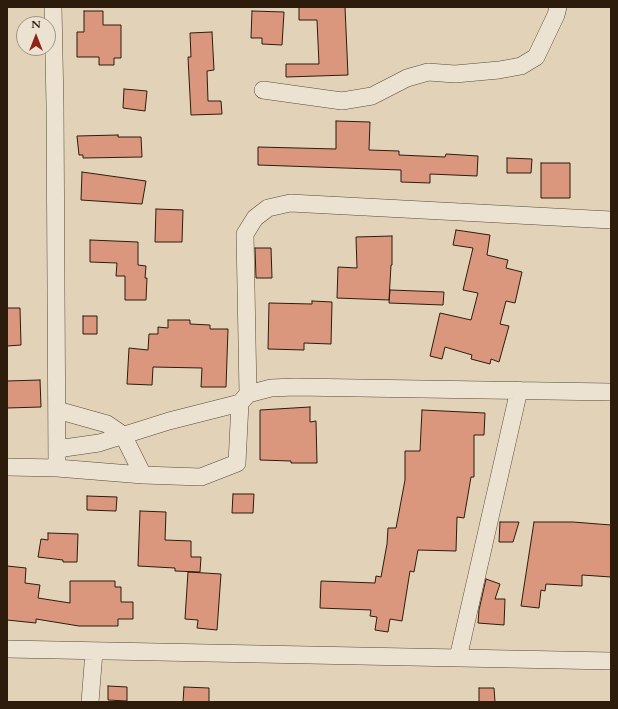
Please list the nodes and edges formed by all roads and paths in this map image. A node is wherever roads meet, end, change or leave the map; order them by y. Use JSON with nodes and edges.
{"nodes":[{"id":1,"x":53,"y":7,"type":"edge"},
{"id":2,"x":558,"y":7,"type":"edge"},
{"id":3,"x":263,"y":90,"type":"dead end"},
{"id":4,"x":611,"y":220,"type":"edge"},
{"id":5,"x":519,"y":390,"type":"junction"},
{"id":6,"x":611,"y":392,"type":"edge"},
{"id":7,"x":244,"y":398,"type":"junction"},
{"id":8,"x":57,"y":410,"type":"junction"},
{"id":9,"x":123,"y":435,"type":"junction"},
{"id":10,"x":57,"y":448,"type":"junction"},
{"id":11,"x":7,"y":467,"type":"edge"},
{"id":12,"x":57,"y":468,"type":"junction"},
{"id":13,"x":143,"y":475,"type":"junction"},
{"id":14,"x":7,"y":649,"type":"edge"},
{"id":15,"x":94,"y":652,"type":"junction"},
{"id":16,"x":458,"y":658,"type":"junction"},
{"id":17,"x":611,"y":661,"type":"edge"},
{"id":18,"x":90,"y":702,"type":"edge"}],
"edges":[{"from":1,"to":8,"type":"street"},
{"from":2,"to":3,"type":"street"},
{"from":4,"to":7,"type":"street"},
{"from":5,"to":6,"type":"street"},
{"from":5,"to":7,"type":"street"},
{"from":5,"to":16,"type":"street"},
{"from":7,"to":9,"type":"street"},
{"from":7,"to":13,"type":"street"},
{"from":8,"to":9,"type":"street"},
{"from":8,"to":10,"type":"street"},
{"from":9,"to":10,"type":"street"},
{"from":9,"to":13,"type":"street"},
{"from":10,"to":12,"type":"street"},
{"from":11,"to":12,"type":"street"},
{"from":12,"to":13,"type":"street"},
{"from":14,"to":15,"type":"street"},
{"from":15,"to":16,"type":"street"},
{"from":15,"to":18,"type":"street"},
{"from":16,"to":17,"type":"street"}]}
